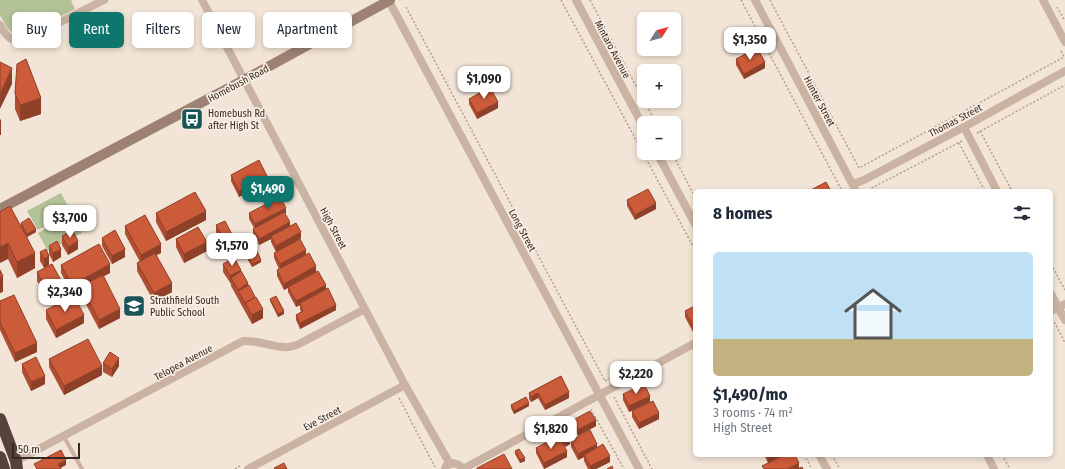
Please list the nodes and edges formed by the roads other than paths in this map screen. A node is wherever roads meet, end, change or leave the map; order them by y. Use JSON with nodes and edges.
{"nodes":[{"id":1,"x":104,"y":0,"type":"edge"},
{"id":2,"x":202,"y":0,"type":"edge"},
{"id":3,"x":390,"y":0,"type":"edge"},
{"id":4,"x":576,"y":0,"type":"edge"},
{"id":5,"x":755,"y":0,"type":"edge"},
{"id":6,"x":1043,"y":0,"type":"edge"},
{"id":7,"x":0,"y":25,"type":"edge"},
{"id":8,"x":1061,"y":43,"type":"edge"},
{"id":9,"x":1065,"y":71,"type":"edge"},
{"id":10,"x":244,"y":80,"type":"junction"},
{"id":11,"x":638,"y":116,"type":"edge"},
{"id":12,"x":964,"y":127,"type":"junction"},
{"id":13,"x":661,"y":160,"type":"edge"},
{"id":14,"x":855,"y":188,"type":"edge"},
{"id":15,"x":996,"y":189,"type":"edge"},
{"id":16,"x":0,"y":209,"type":"edge"},
{"id":17,"x":693,"y":220,"type":"edge"},
{"id":18,"x":1053,"y":298,"type":"edge"},
{"id":19,"x":1058,"y":307,"type":"edge"},
{"id":20,"x":365,"y":309,"type":"junction"},
{"id":21,"x":1065,"y":320,"type":"edge"},
{"id":22,"x":693,"y":344,"type":"edge"},
{"id":23,"x":405,"y":385,"type":"junction"},
{"id":24,"x":599,"y":394,"type":"junction"},
{"id":25,"x":0,"y":419,"type":"edge"},
{"id":26,"x":64,"y":436,"type":"junction"},
{"id":27,"x":0,"y":457,"type":"edge"},
{"id":28,"x":820,"y":457,"type":"edge"},
{"id":29,"x":988,"y":457,"type":"edge"},
{"id":30,"x":17,"y":465,"type":"edge"},
{"id":31,"x":448,"y":466,"type":"edge"},
{"id":32,"x":4,"y":469,"type":"edge"},
{"id":33,"x":82,"y":469,"type":"edge"},
{"id":34,"x":248,"y":469,"type":"edge"},
{"id":35,"x":463,"y":469,"type":"edge"},
{"id":36,"x":639,"y":469,"type":"edge"},
{"id":37,"x":826,"y":469,"type":"edge"},
{"id":38,"x":994,"y":469,"type":"edge"}],
"edges":[{"from":1,"to":7,"type":"street"},
{"from":2,"to":10,"type":"street","name":"High Street"},
{"from":3,"to":10,"type":"main road","name":"Homebush Road"},
{"from":3,"to":24,"type":"street","name":"Long Street"},
{"from":4,"to":11,"type":"street","name":"Mintaro Avenue"},
{"from":5,"to":14,"type":"street","name":"Hunter Street"},
{"from":6,"to":8,"type":"street"},
{"from":9,"to":12,"type":"street","name":"Thomas Street"},
{"from":10,"to":16,"type":"main road","name":"Homebush Road"},
{"from":10,"to":20,"type":"street","name":"High Street"},
{"from":12,"to":14,"type":"street","name":"Thomas Street"},
{"from":12,"to":15,"type":"street"},
{"from":13,"to":17,"type":"street"},
{"from":18,"to":19,"type":"street"},
{"from":19,"to":21,"type":"street"},
{"from":20,"to":23,"type":"street","name":"High Street"},
{"from":20,"to":26,"type":"street","name":"Telopea Avenue"},
{"from":22,"to":24,"type":"street"},
{"from":23,"to":31,"type":"street","name":"High Street"},
{"from":23,"to":34,"type":"street","name":"Eve Street"},
{"from":24,"to":35,"type":"street"},
{"from":24,"to":36,"type":"street","name":"Long Street"},
{"from":25,"to":30,"type":"highway"},
{"from":26,"to":30,"type":"street","name":"Telopea Avenue"},
{"from":26,"to":33,"type":"lane"},
{"from":27,"to":32,"type":"highway"},
{"from":28,"to":37,"type":"street"},
{"from":29,"to":38,"type":"street"},
{"from":31,"to":35,"type":"street"}]}
